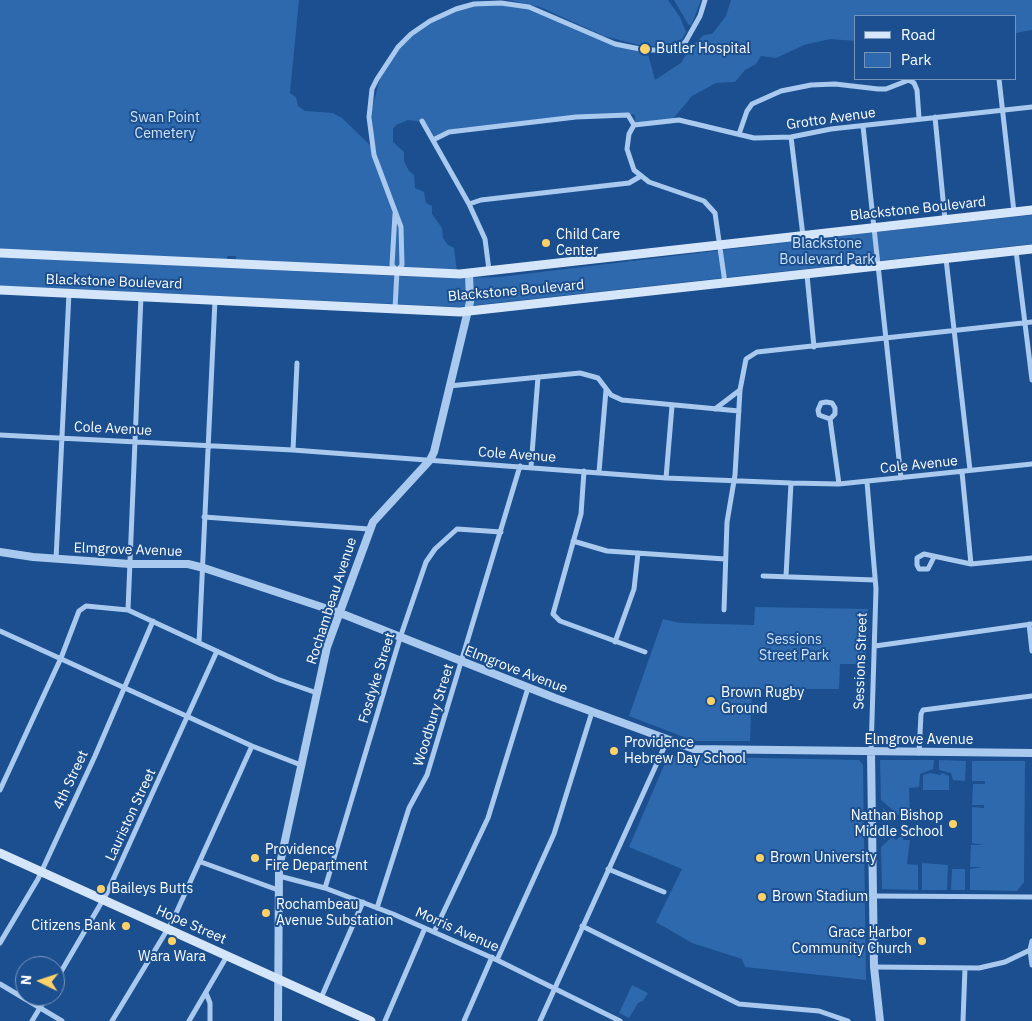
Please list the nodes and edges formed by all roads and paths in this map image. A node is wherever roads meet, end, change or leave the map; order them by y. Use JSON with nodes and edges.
{"nodes":[{"id":1,"x":463,"y":0,"type":"edge"},
{"id":2,"x":705,"y":0,"type":"edge"},
{"id":3,"x":464,"y":6,"type":"junction"},
{"id":4,"x":999,"y":80,"type":"edge"},
{"id":5,"x":1032,"y":108,"type":"edge"},
{"id":6,"x":1002,"y":110,"type":"junction"},
{"id":7,"x":935,"y":117,"type":"junction"},
{"id":8,"x":919,"y":118,"type":"junction"},
{"id":9,"x":422,"y":121,"type":"dead end"},
{"id":10,"x":634,"y":125,"type":"junction"},
{"id":11,"x":863,"y":126,"type":"junction"},
{"id":12,"x":739,"y":134,"type":"junction"},
{"id":13,"x":791,"y":137,"type":"junction"},
{"id":14,"x":434,"y":140,"type":"junction"},
{"id":15,"x":641,"y":176,"type":"junction"},
{"id":16,"x":469,"y":204,"type":"junction"},
{"id":17,"x":395,"y":210,"type":"junction"},
{"id":18,"x":1032,"y":210,"type":"edge"},
{"id":19,"x":1014,"y":212,"type":"junction"},
{"id":20,"x":945,"y":220,"type":"junction"},
{"id":21,"x":872,"y":228,"type":"junction"},
{"id":22,"x":803,"y":236,"type":"junction"},
{"id":23,"x":721,"y":245,"type":"junction"},
{"id":24,"x":1032,"y":249,"type":"edge"},
{"id":25,"x":1016,"y":251,"type":"junction"},
{"id":26,"x":0,"y":253,"type":"edge"},
{"id":27,"x":946,"y":259,"type":"junction"},
{"id":28,"x":877,"y":267,"type":"junction"},
{"id":29,"x":489,"y":270,"type":"junction"},
{"id":30,"x":397,"y":271,"type":"junction"},
{"id":31,"x":469,"y":273,"type":"junction"},
{"id":32,"x":807,"y":274,"type":"junction"},
{"id":33,"x":725,"y":284,"type":"junction"},
{"id":34,"x":0,"y":290,"type":"edge"},
{"id":35,"x":69,"y":293,"type":"junction"},
{"id":36,"x":141,"y":296,"type":"junction"},
{"id":37,"x":215,"y":300,"type":"junction"},
{"id":38,"x":395,"y":309,"type":"junction"},
{"id":39,"x":468,"y":312,"type":"junction"},
{"id":40,"x":1032,"y":322,"type":"edge"},
{"id":41,"x":1026,"y":323,"type":"junction"},
{"id":42,"x":954,"y":331,"type":"junction"},
{"id":43,"x":884,"y":338,"type":"junction"},
{"id":44,"x":814,"y":347,"type":"junction"},
{"id":45,"x":297,"y":363,"type":"dead end"},
{"id":46,"x":538,"y":377,"type":"junction"},
{"id":47,"x":1032,"y":380,"type":"edge"},
{"id":48,"x":450,"y":386,"type":"junction"},
{"id":49,"x":606,"y":390,"type":"junction"},
{"id":50,"x":740,"y":390,"type":"junction"},
{"id":51,"x":672,"y":406,"type":"junction"},
{"id":52,"x":714,"y":409,"type":"junction"},
{"id":53,"x":740,"y":411,"type":"junction"},
{"id":54,"x":830,"y":420,"type":"dead end"},
{"id":55,"x":0,"y":435,"type":"edge"},
{"id":56,"x":61,"y":438,"type":"junction"},
{"id":57,"x":135,"y":442,"type":"junction"},
{"id":58,"x":208,"y":445,"type":"junction"},
{"id":59,"x":293,"y":450,"type":"junction"},
{"id":60,"x":430,"y":460,"type":"junction"},
{"id":61,"x":1032,"y":464,"type":"edge"},
{"id":62,"x":520,"y":466,"type":"junction"},
{"id":63,"x":531,"y":467,"type":"junction"},
{"id":64,"x":970,"y":470,"type":"junction"},
{"id":65,"x":584,"y":472,"type":"junction"},
{"id":66,"x":599,"y":472,"type":"junction"},
{"id":67,"x":962,"y":472,"type":"junction"},
{"id":68,"x":666,"y":478,"type":"junction"},
{"id":69,"x":901,"y":478,"type":"junction"},
{"id":70,"x":734,"y":482,"type":"junction"},
{"id":71,"x":867,"y":482,"type":"junction"},
{"id":72,"x":792,"y":483,"type":"junction"},
{"id":73,"x":838,"y":484,"type":"junction"},
{"id":74,"x":204,"y":517,"type":"junction"},
{"id":75,"x":369,"y":529,"type":"junction"},
{"id":76,"x":501,"y":532,"type":"junction"},
{"id":77,"x":573,"y":541,"type":"junction"},
{"id":78,"x":0,"y":552,"type":"edge"},
{"id":79,"x":638,"y":553,"type":"junction"},
{"id":80,"x":934,"y":557,"type":"dead end"},
{"id":81,"x":1032,"y":558,"type":"edge"},
{"id":82,"x":56,"y":559,"type":"junction"},
{"id":83,"x":725,"y":559,"type":"junction"},
{"id":84,"x":130,"y":564,"type":"junction"},
{"id":85,"x":972,"y":564,"type":"junction"},
{"id":86,"x":204,"y":568,"type":"junction"},
{"id":87,"x":763,"y":576,"type":"dead end"},
{"id":88,"x":786,"y":576,"type":"junction"},
{"id":89,"x":875,"y":580,"type":"junction"},
{"id":90,"x":128,"y":610,"type":"junction"},
{"id":91,"x":724,"y":610,"type":"dead end"},
{"id":92,"x":340,"y":613,"type":"junction"},
{"id":93,"x":153,"y":621,"type":"junction"},
{"id":94,"x":1030,"y":624,"type":"edge"},
{"id":95,"x":0,"y":631,"type":"edge"},
{"id":96,"x":400,"y":638,"type":"junction"},
{"id":97,"x":615,"y":642,"type":"junction"},
{"id":98,"x":199,"y":643,"type":"junction"},
{"id":99,"x":875,"y":646,"type":"junction"},
{"id":100,"x":217,"y":651,"type":"junction"},
{"id":101,"x":1032,"y":651,"type":"edge"},
{"id":102,"x":645,"y":652,"type":"dead end"},
{"id":103,"x":60,"y":658,"type":"junction"},
{"id":104,"x":462,"y":662,"type":"junction"},
{"id":105,"x":124,"y":687,"type":"junction"},
{"id":106,"x":528,"y":688,"type":"junction"},
{"id":107,"x":317,"y":693,"type":"junction"},
{"id":108,"x":1032,"y":696,"type":"edge"},
{"id":109,"x":592,"y":712,"type":"junction"},
{"id":110,"x":189,"y":716,"type":"junction"},
{"id":111,"x":667,"y":741,"type":"junction"},
{"id":112,"x":252,"y":746,"type":"junction"},
{"id":113,"x":871,"y":752,"type":"junction"},
{"id":114,"x":919,"y":752,"type":"junction"},
{"id":115,"x":1032,"y":753,"type":"edge"},
{"id":116,"x":301,"y":765,"type":"junction"},
{"id":117,"x":0,"y":790,"type":"edge"},
{"id":118,"x":0,"y":853,"type":"edge"},
{"id":119,"x":201,"y":862,"type":"junction"},
{"id":120,"x":608,"y":869,"type":"junction"},
{"id":121,"x":41,"y":872,"type":"junction"},
{"id":122,"x":279,"y":876,"type":"junction"},
{"id":123,"x":325,"y":888,"type":"junction"},
{"id":124,"x":278,"y":890,"type":"junction"},
{"id":125,"x":664,"y":892,"type":"dead end"},
{"id":126,"x":873,"y":896,"type":"junction"},
{"id":127,"x":1032,"y":897,"type":"edge"},
{"id":128,"x":104,"y":900,"type":"junction"},
{"id":129,"x":364,"y":902,"type":"junction"},
{"id":130,"x":377,"y":908,"type":"junction"},
{"id":131,"x":582,"y":926,"type":"junction"},
{"id":132,"x":425,"y":928,"type":"junction"},
{"id":133,"x":167,"y":929,"type":"junction"},
{"id":134,"x":434,"y":932,"type":"junction"},
{"id":135,"x":1032,"y":941,"type":"edge"},
{"id":136,"x":0,"y":943,"type":"edge"},
{"id":137,"x":1030,"y":950,"type":"junction"},
{"id":138,"x":227,"y":956,"type":"junction"},
{"id":139,"x":494,"y":959,"type":"junction"},
{"id":140,"x":65,"y":965,"type":"edge"},
{"id":141,"x":1032,"y":965,"type":"edge"},
{"id":142,"x":874,"y":968,"type":"junction"},
{"id":143,"x":965,"y":968,"type":"junction"},
{"id":144,"x":278,"y":980,"type":"junction"},
{"id":145,"x":0,"y":984,"type":"edge"},
{"id":146,"x":554,"y":988,"type":"junction"},
{"id":147,"x":206,"y":993,"type":"junction"},
{"id":148,"x":321,"y":998,"type":"junction"},
{"id":149,"x":39,"y":1008,"type":"junction"},
{"id":150,"x":32,"y":1021,"type":"edge"},
{"id":151,"x":62,"y":1021,"type":"edge"},
{"id":152,"x":112,"y":1021,"type":"edge"},
{"id":153,"x":189,"y":1021,"type":"edge"},
{"id":154,"x":210,"y":1021,"type":"edge"},
{"id":155,"x":278,"y":1021,"type":"edge"},
{"id":156,"x":371,"y":1021,"type":"edge"},
{"id":157,"x":385,"y":1021,"type":"edge"},
{"id":158,"x":464,"y":1021,"type":"edge"},
{"id":159,"x":540,"y":1021,"type":"edge"},
{"id":160,"x":620,"y":1021,"type":"edge"},
{"id":161,"x":848,"y":1021,"type":"edge"},
{"id":162,"x":880,"y":1021,"type":"edge"},
{"id":163,"x":963,"y":1021,"type":"edge"}],
"edges":[{"from":1,"to":3,"type":"street"},
{"from":2,"to":3,"type":"street"},
{"from":3,"to":17,"type":"street"},
{"from":4,"to":6,"type":"street"},
{"from":5,"to":6,"type":"street","name":"Grotto Avenue"},
{"from":6,"to":7,"type":"street","name":"Grotto Avenue"},
{"from":6,"to":19,"type":"street"},
{"from":7,"to":8,"type":"street","name":"Grotto Avenue"},
{"from":7,"to":20,"type":"street"},
{"from":8,"to":11,"type":"street","name":"Grotto Avenue"},
{"from":8,"to":12,"type":"street"},
{"from":9,"to":14,"type":"street"},
{"from":10,"to":12,"type":"street","name":"Grotto Avenue"},
{"from":10,"to":14,"type":"street"},
{"from":10,"to":15,"type":"street"},
{"from":11,"to":13,"type":"street","name":"Grotto Avenue"},
{"from":11,"to":21,"type":"street"},
{"from":12,"to":13,"type":"street","name":"Grotto Avenue"},
{"from":13,"to":22,"type":"street"},
{"from":14,"to":16,"type":"street"},
{"from":15,"to":16,"type":"street"},
{"from":15,"to":23,"type":"street"},
{"from":16,"to":29,"type":"street"},
{"from":17,"to":30,"type":"street"},
{"from":17,"to":30,"type":"street"},
{"from":18,"to":19,"type":"main road","name":"Blackstone Boulevard"},
{"from":19,"to":20,"type":"main road","name":"Blackstone Boulevard"},
{"from":20,"to":21,"type":"main road","name":"Blackstone Boulevard"},
{"from":21,"to":22,"type":"main road","name":"Blackstone Boulevard"},
{"from":21,"to":28,"type":"street"},
{"from":22,"to":23,"type":"main road","name":"Blackstone Boulevard"},
{"from":23,"to":29,"type":"main road","name":"Blackstone Boulevard"},
{"from":23,"to":33,"type":"street"},
{"from":24,"to":25,"type":"main road","name":"Blackstone Boulevard"},
{"from":25,"to":27,"type":"main road","name":"Blackstone Boulevard"},
{"from":25,"to":41,"type":"street"},
{"from":26,"to":30,"type":"main road","name":"Blackstone Boulevard"},
{"from":27,"to":28,"type":"main road","name":"Blackstone Boulevard"},
{"from":27,"to":42,"type":"street"},
{"from":28,"to":32,"type":"main road","name":"Blackstone Boulevard"},
{"from":28,"to":43,"type":"street"},
{"from":29,"to":31,"type":"main road","name":"Blackstone Boulevard"},
{"from":30,"to":31,"type":"main road","name":"Blackstone Boulevard"},
{"from":30,"to":38,"type":"street"},
{"from":31,"to":39,"type":"street","name":"Rochambeau Avenue"},
{"from":32,"to":33,"type":"main road","name":"Blackstone Boulevard"},
{"from":32,"to":44,"type":"street"},
{"from":33,"to":39,"type":"main road","name":"Blackstone Boulevard"},
{"from":34,"to":35,"type":"main road","name":"Blackstone Boulevard"},
{"from":35,"to":36,"type":"main road","name":"Blackstone Boulevard"},
{"from":35,"to":56,"type":"street"},
{"from":36,"to":37,"type":"main road","name":"Blackstone Boulevard"},
{"from":36,"to":57,"type":"street"},
{"from":37,"to":38,"type":"main road","name":"Blackstone Boulevard"},
{"from":37,"to":58,"type":"street"},
{"from":38,"to":39,"type":"main road","name":"Blackstone Boulevard"},
{"from":39,"to":48,"type":"street","name":"Rochambeau Avenue"},
{"from":40,"to":41,"type":"street"},
{"from":41,"to":42,"type":"street"},
{"from":41,"to":47,"type":"street"},
{"from":42,"to":43,"type":"street"},
{"from":42,"to":64,"type":"street"},
{"from":43,"to":44,"type":"street"},
{"from":43,"to":69,"type":"street"},
{"from":44,"to":50,"type":"street"},
{"from":45,"to":59,"type":"street"},
{"from":46,"to":48,"type":"street"},
{"from":46,"to":49,"type":"street"},
{"from":46,"to":63,"type":"street"},
{"from":48,"to":60,"type":"street","name":"Rochambeau Avenue"},
{"from":49,"to":51,"type":"street"},
{"from":49,"to":66,"type":"street"},
{"from":50,"to":52,"type":"street"},
{"from":50,"to":53,"type":"street"},
{"from":51,"to":52,"type":"street"},
{"from":51,"to":68,"type":"street"},
{"from":52,"to":53,"type":"street"},
{"from":53,"to":70,"type":"street"},
{"from":54,"to":73,"type":"street"},
{"from":55,"to":56,"type":"street","name":"Cole Avenue"},
{"from":56,"to":57,"type":"street","name":"Cole Avenue"},
{"from":56,"to":82,"type":"street"},
{"from":57,"to":58,"type":"street","name":"Cole Avenue"},
{"from":57,"to":84,"type":"street"},
{"from":58,"to":59,"type":"street","name":"Cole Avenue"},
{"from":58,"to":74,"type":"street"},
{"from":59,"to":60,"type":"street","name":"Cole Avenue"},
{"from":60,"to":62,"type":"street","name":"Cole Avenue"},
{"from":60,"to":75,"type":"street","name":"Rochambeau Avenue"},
{"from":61,"to":64,"type":"street","name":"Cole Avenue"},
{"from":62,"to":63,"type":"street","name":"Cole Avenue"},
{"from":62,"to":76,"type":"street","name":"Woodbury Street"},
{"from":63,"to":65,"type":"street","name":"Cole Avenue"},
{"from":64,"to":67,"type":"street","name":"Cole Avenue"},
{"from":65,"to":66,"type":"street","name":"Cole Avenue"},
{"from":65,"to":77,"type":"street"},
{"from":66,"to":68,"type":"street","name":"Cole Avenue"},
{"from":67,"to":69,"type":"street","name":"Cole Avenue"},
{"from":67,"to":85,"type":"street"},
{"from":68,"to":70,"type":"street","name":"Cole Avenue"},
{"from":69,"to":71,"type":"street","name":"Cole Avenue"},
{"from":70,"to":72,"type":"street","name":"Cole Avenue"},
{"from":70,"to":83,"type":"street"},
{"from":71,"to":73,"type":"street","name":"Cole Avenue"},
{"from":71,"to":89,"type":"street","name":"Sessions Street"},
{"from":72,"to":73,"type":"street","name":"Cole Avenue"},
{"from":72,"to":88,"type":"street"},
{"from":74,"to":75,"type":"street"},
{"from":74,"to":86,"type":"street"},
{"from":75,"to":92,"type":"street","name":"Rochambeau Avenue"},
{"from":76,"to":96,"type":"street","name":"Fosdyke Street"},
{"from":76,"to":104,"type":"street","name":"Woodbury Street"},
{"from":77,"to":79,"type":"street"},
{"from":77,"to":97,"type":"street"},
{"from":78,"to":82,"type":"street","name":"Elmgrove Avenue"},
{"from":79,"to":83,"type":"street"},
{"from":79,"to":97,"type":"street"},
{"from":80,"to":85,"type":"street"},
{"from":81,"to":85,"type":"street"},
{"from":82,"to":84,"type":"street","name":"Elmgrove Avenue"},
{"from":83,"to":91,"type":"street"},
{"from":84,"to":86,"type":"street","name":"Elmgrove Avenue"},
{"from":84,"to":90,"type":"street"},
{"from":86,"to":92,"type":"street","name":"Elmgrove Avenue"},
{"from":86,"to":98,"type":"street"},
{"from":87,"to":88,"type":"street"},
{"from":88,"to":89,"type":"street"},
{"from":89,"to":99,"type":"street","name":"Sessions Street"},
{"from":90,"to":93,"type":"street"},
{"from":90,"to":103,"type":"street"},
{"from":92,"to":96,"type":"street","name":"Elmgrove Avenue"},
{"from":92,"to":107,"type":"street","name":"Rochambeau Avenue"},
{"from":93,"to":98,"type":"street"},
{"from":93,"to":105,"type":"street","name":"4th Street"},
{"from":94,"to":99,"type":"street"},
{"from":94,"to":101,"type":"street"},
{"from":95,"to":103,"type":"street"},
{"from":96,"to":104,"type":"street","name":"Elmgrove Avenue"},
{"from":96,"to":123,"type":"street","name":"Fosdyke Street"},
{"from":97,"to":102,"type":"street"},
{"from":98,"to":100,"type":"street"},
{"from":99,"to":113,"type":"street","name":"Sessions Street"},
{"from":100,"to":107,"type":"street"},
{"from":100,"to":110,"type":"street","name":"Lauriston Street"},
{"from":103,"to":105,"type":"street"},
{"from":103,"to":117,"type":"street"},
{"from":104,"to":106,"type":"street","name":"Elmgrove Avenue"},
{"from":104,"to":130,"type":"street","name":"Woodbury Street"},
{"from":105,"to":110,"type":"street"},
{"from":105,"to":121,"type":"street","name":"4th Street"},
{"from":106,"to":109,"type":"street","name":"Elmgrove Avenue"},
{"from":106,"to":134,"type":"street"},
{"from":107,"to":116,"type":"street","name":"Rochambeau Avenue"},
{"from":108,"to":114,"type":"street"},
{"from":109,"to":111,"type":"street","name":"Elmgrove Avenue"},
{"from":109,"to":139,"type":"street"},
{"from":110,"to":112,"type":"street"},
{"from":110,"to":128,"type":"street","name":"Lauriston Street"},
{"from":111,"to":113,"type":"street","name":"Elmgrove Avenue"},
{"from":111,"to":120,"type":"street"},
{"from":112,"to":116,"type":"street"},
{"from":112,"to":119,"type":"street"},
{"from":113,"to":114,"type":"street","name":"Elmgrove Avenue"},
{"from":113,"to":126,"type":"street","name":"Sessions Street"},
{"from":114,"to":115,"type":"street","name":"Elmgrove Avenue"},
{"from":116,"to":122,"type":"street","name":"Rochambeau Avenue"},
{"from":118,"to":121,"type":"main road","name":"Hope Street"},
{"from":119,"to":124,"type":"street"},
{"from":119,"to":133,"type":"street"},
{"from":120,"to":125,"type":"street"},
{"from":120,"to":131,"type":"street"},
{"from":121,"to":128,"type":"main road","name":"Hope Street"},
{"from":121,"to":136,"type":"street","name":"4th Street"},
{"from":122,"to":123,"type":"street","name":"Morris Avenue"},
{"from":122,"to":124,"type":"street","name":"Rochambeau Avenue"},
{"from":123,"to":129,"type":"street","name":"Morris Avenue"},
{"from":124,"to":144,"type":"street","name":"Rochambeau Avenue"},
{"from":126,"to":127,"type":"street"},
{"from":126,"to":142,"type":"street","name":"Sessions Street"},
{"from":128,"to":133,"type":"main road","name":"Hope Street"},
{"from":128,"to":140,"type":"street","name":"Lauriston Street"},
{"from":129,"to":130,"type":"street","name":"Morris Avenue"},
{"from":129,"to":148,"type":"street"},
{"from":130,"to":132,"type":"street","name":"Morris Avenue"},
{"from":131,"to":146,"type":"street"},
{"from":131,"to":161,"type":"street"},
{"from":132,"to":134,"type":"street","name":"Morris Avenue"},
{"from":132,"to":157,"type":"street"},
{"from":133,"to":138,"type":"main road","name":"Hope Street"},
{"from":133,"to":152,"type":"street"},
{"from":134,"to":139,"type":"street","name":"Morris Avenue"},
{"from":135,"to":137,"type":"street"},
{"from":137,"to":141,"type":"street"},
{"from":137,"to":143,"type":"street"},
{"from":138,"to":144,"type":"main road","name":"Hope Street"},
{"from":138,"to":147,"type":"street"},
{"from":139,"to":146,"type":"street","name":"Morris Avenue"},
{"from":139,"to":158,"type":"street"},
{"from":142,"to":143,"type":"street"},
{"from":142,"to":162,"type":"street","name":"Sessions Street"},
{"from":143,"to":163,"type":"street"},
{"from":144,"to":148,"type":"main road","name":"Hope Street"},
{"from":144,"to":155,"type":"street","name":"Rochambeau Avenue"},
{"from":145,"to":149,"type":"street"},
{"from":146,"to":159,"type":"street"},
{"from":146,"to":160,"type":"street","name":"Morris Avenue"},
{"from":147,"to":153,"type":"street"},
{"from":147,"to":154,"type":"street"},
{"from":148,"to":156,"type":"main road","name":"Hope Street"},
{"from":149,"to":150,"type":"street"},
{"from":149,"to":151,"type":"street"}]}
